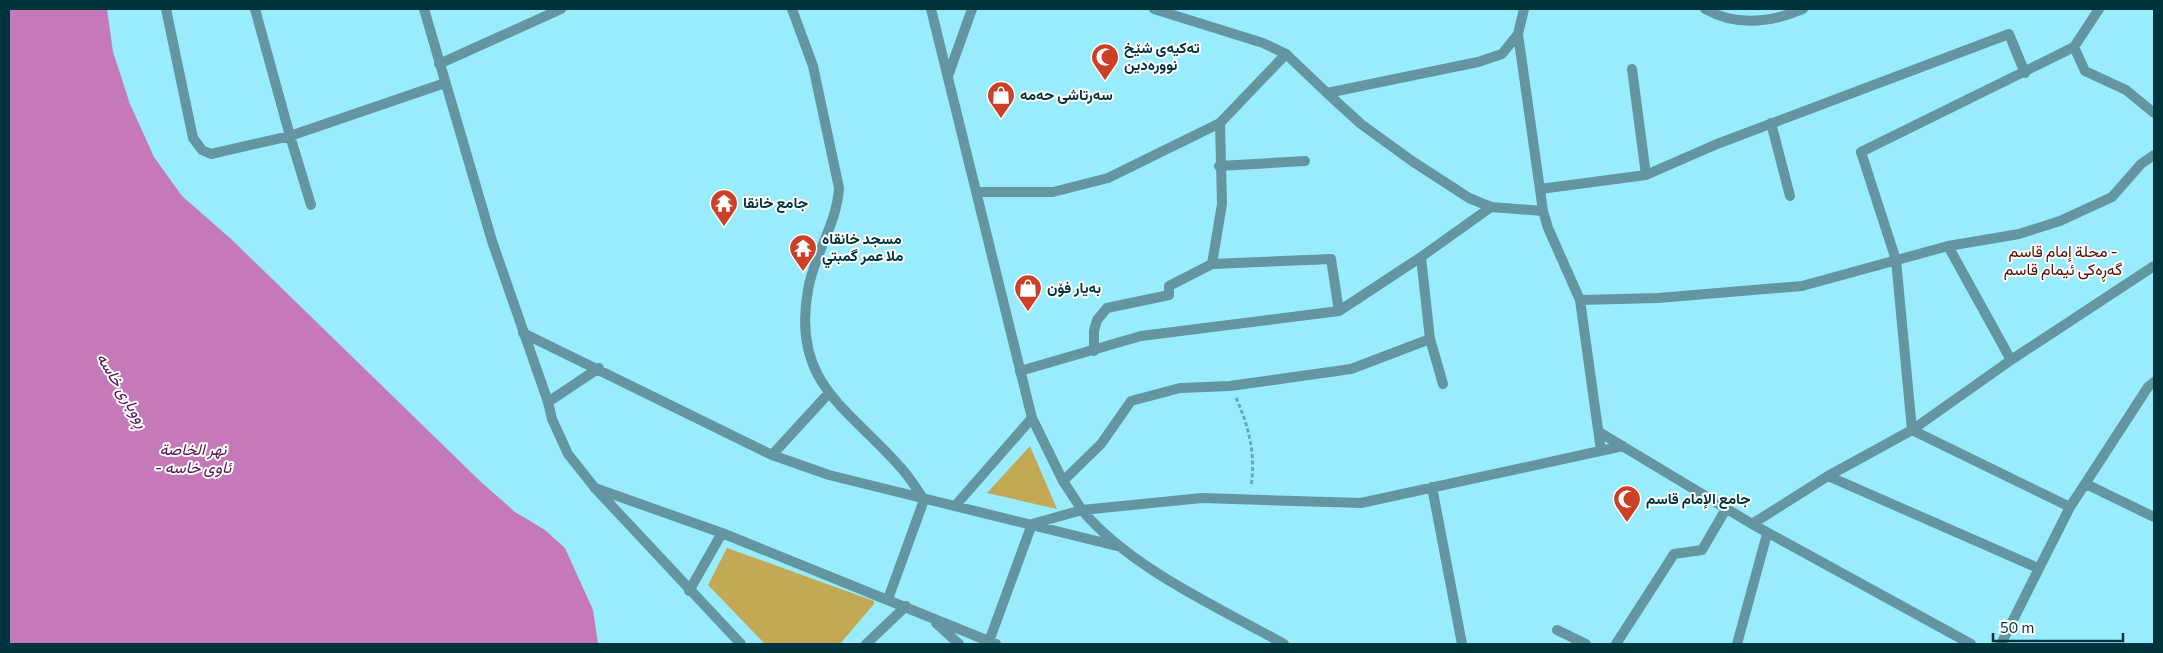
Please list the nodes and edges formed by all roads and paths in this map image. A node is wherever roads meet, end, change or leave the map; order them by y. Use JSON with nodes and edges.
{"nodes":[{"id":1,"x":166,"y":9,"type":"edge"},
{"id":2,"x":255,"y":9,"type":"edge"},
{"id":3,"x":424,"y":9,"type":"edge"},
{"id":4,"x":561,"y":9,"type":"edge"},
{"id":5,"x":792,"y":9,"type":"edge"},
{"id":6,"x":931,"y":9,"type":"edge"},
{"id":7,"x":972,"y":9,"type":"edge"},
{"id":8,"x":1154,"y":9,"type":"edge"},
{"id":9,"x":1525,"y":9,"type":"edge"},
{"id":10,"x":1705,"y":9,"type":"edge"},
{"id":11,"x":1803,"y":9,"type":"edge"},
{"id":12,"x":2099,"y":9,"type":"edge"},
{"id":13,"x":1518,"y":34,"type":"junction"},
{"id":14,"x":2074,"y":47,"type":"junction"},
{"id":15,"x":1286,"y":54,"type":"junction"},
{"id":16,"x":439,"y":64,"type":"junction"},
{"id":17,"x":1632,"y":69,"type":"dead end"},
{"id":18,"x":2025,"y":73,"type":"junction"},
{"id":19,"x":948,"y":77,"type":"junction"},
{"id":20,"x":445,"y":83,"type":"junction"},
{"id":21,"x":1327,"y":93,"type":"junction"},
{"id":22,"x":2154,"y":113,"type":"edge"},
{"id":23,"x":1220,"y":123,"type":"junction"},
{"id":24,"x":1771,"y":123,"type":"junction"},
{"id":25,"x":290,"y":136,"type":"junction"},
{"id":26,"x":2154,"y":155,"type":"edge"},
{"id":27,"x":1305,"y":160,"type":"dead end"},
{"id":28,"x":1219,"y":166,"type":"junction"},
{"id":29,"x":1646,"y":175,"type":"junction"},
{"id":30,"x":1540,"y":189,"type":"junction"},
{"id":31,"x":977,"y":192,"type":"junction"},
{"id":32,"x":1790,"y":196,"type":"dead end"},
{"id":33,"x":312,"y":205,"type":"dead end"},
{"id":34,"x":1491,"y":206,"type":"junction"},
{"id":35,"x":1543,"y":211,"type":"junction"},
{"id":36,"x":1948,"y":246,"type":"junction"},
{"id":37,"x":1421,"y":257,"type":"junction"},
{"id":38,"x":1896,"y":260,"type":"junction"},
{"id":39,"x":1212,"y":264,"type":"junction"},
{"id":40,"x":2154,"y":266,"type":"edge"},
{"id":41,"x":1580,"y":300,"type":"junction"},
{"id":42,"x":1339,"y":311,"type":"junction"},
{"id":43,"x":523,"y":333,"type":"junction"},
{"id":44,"x":1430,"y":339,"type":"junction"},
{"id":45,"x":1094,"y":351,"type":"junction"},
{"id":46,"x":2011,"y":360,"type":"junction"},
{"id":47,"x":599,"y":368,"type":"junction"},
{"id":48,"x":1020,"y":371,"type":"junction"},
{"id":49,"x":2154,"y":382,"type":"edge"},
{"id":50,"x":1443,"y":384,"type":"dead end"},
{"id":51,"x":1230,"y":386,"type":"junction"},
{"id":52,"x":828,"y":394,"type":"junction"},
{"id":53,"x":548,"y":402,"type":"junction"},
{"id":54,"x":1032,"y":418,"type":"junction"},
{"id":55,"x":1912,"y":430,"type":"junction"},
{"id":56,"x":1599,"y":432,"type":"junction"},
{"id":57,"x":1623,"y":446,"type":"junction"},
{"id":58,"x":1601,"y":451,"type":"junction"},
{"id":59,"x":772,"y":455,"type":"junction"},
{"id":60,"x":1828,"y":476,"type":"junction"},
{"id":61,"x":1063,"y":481,"type":"junction"},
{"id":62,"x":2086,"y":484,"type":"junction"},
{"id":63,"x":1432,"y":487,"type":"junction"},
{"id":64,"x":595,"y":488,"type":"junction"},
{"id":65,"x":1248,"y":499,"type":"junction"},
{"id":66,"x":924,"y":500,"type":"junction"},
{"id":67,"x":955,"y":506,"type":"junction"},
{"id":68,"x":2070,"y":507,"type":"junction"},
{"id":69,"x":1726,"y":508,"type":"junction"},
{"id":70,"x":1082,"y":510,"type":"junction"},
{"id":71,"x":2154,"y":517,"type":"edge"},
{"id":72,"x":1032,"y":524,"type":"junction"},
{"id":73,"x":1752,"y":524,"type":"junction"},
{"id":74,"x":722,"y":533,"type":"junction"},
{"id":75,"x":1767,"y":534,"type":"junction"},
{"id":76,"x":1121,"y":547,"type":"junction"},
{"id":77,"x":2038,"y":568,"type":"junction"},
{"id":78,"x":689,"y":591,"type":"junction"},
{"id":79,"x":888,"y":599,"type":"junction"},
{"id":80,"x":906,"y":606,"type":"junction"},
{"id":81,"x":932,"y":618,"type":"junction"},
{"id":82,"x":1558,"y":630,"type":"dead end"},
{"id":83,"x":991,"y":643,"type":"edge"},
{"id":84,"x":741,"y":644,"type":"edge"},
{"id":85,"x":866,"y":644,"type":"edge"},
{"id":86,"x":958,"y":644,"type":"edge"},
{"id":87,"x":1284,"y":644,"type":"edge"},
{"id":88,"x":1462,"y":644,"type":"edge"},
{"id":89,"x":1586,"y":644,"type":"edge"},
{"id":90,"x":1616,"y":644,"type":"edge"},
{"id":91,"x":1737,"y":644,"type":"edge"},
{"id":92,"x":1971,"y":644,"type":"edge"},
{"id":93,"x":2001,"y":644,"type":"edge"}],
"edges":[{"from":1,"to":25,"type":"street"},
{"from":2,"to":25,"type":"street"},
{"from":3,"to":16,"type":"street"},
{"from":4,"to":16,"type":"street"},
{"from":5,"to":52,"type":"street"},
{"from":6,"to":19,"type":"street"},
{"from":7,"to":19,"type":"street"},
{"from":8,"to":15,"type":"street"},
{"from":9,"to":13,"type":"street"},
{"from":10,"to":11,"type":"street"},
{"from":12,"to":14,"type":"street"},
{"from":13,"to":21,"type":"street"},
{"from":13,"to":30,"type":"street"},
{"from":14,"to":18,"type":"street"},
{"from":14,"to":22,"type":"street"},
{"from":15,"to":21,"type":"street"},
{"from":15,"to":23,"type":"street"},
{"from":16,"to":20,"type":"street"},
{"from":17,"to":29,"type":"street"},
{"from":18,"to":24,"type":"street"},
{"from":18,"to":38,"type":"street"},
{"from":19,"to":31,"type":"street"},
{"from":20,"to":25,"type":"street"},
{"from":20,"to":43,"type":"street"},
{"from":21,"to":34,"type":"street"},
{"from":23,"to":28,"type":"street"},
{"from":23,"to":31,"type":"street"},
{"from":24,"to":29,"type":"street"},
{"from":24,"to":32,"type":"street"},
{"from":25,"to":33,"type":"street"},
{"from":26,"to":36,"type":"street"},
{"from":27,"to":28,"type":"street"},
{"from":28,"to":39,"type":"street"},
{"from":29,"to":30,"type":"street"},
{"from":30,"to":35,"type":"street"},
{"from":31,"to":48,"type":"street"},
{"from":34,"to":35,"type":"street"},
{"from":34,"to":37,"type":"street"},
{"from":35,"to":41,"type":"street"},
{"from":36,"to":38,"type":"street"},
{"from":36,"to":46,"type":"street"},
{"from":37,"to":42,"type":"street"},
{"from":37,"to":44,"type":"street"},
{"from":38,"to":41,"type":"street"},
{"from":38,"to":55,"type":"street"},
{"from":39,"to":42,"type":"street"},
{"from":39,"to":45,"type":"street"},
{"from":40,"to":46,"type":"street"},
{"from":41,"to":56,"type":"street"},
{"from":42,"to":45,"type":"street"},
{"from":43,"to":47,"type":"street"},
{"from":43,"to":53,"type":"street"},
{"from":44,"to":50,"type":"street"},
{"from":44,"to":51,"type":"street"},
{"from":45,"to":48,"type":"street"},
{"from":46,"to":55,"type":"street"},
{"from":47,"to":53,"type":"street"},
{"from":47,"to":59,"type":"street"},
{"from":48,"to":54,"type":"street"},
{"from":49,"to":62,"type":"street"},
{"from":51,"to":61,"type":"street"},
{"from":51,"to":65,"type":"path"},
{"from":52,"to":59,"type":"street"},
{"from":52,"to":66,"type":"street"},
{"from":53,"to":64,"type":"street"},
{"from":54,"to":61,"type":"street"},
{"from":54,"to":67,"type":"street"},
{"from":55,"to":60,"type":"street"},
{"from":55,"to":68,"type":"street"},
{"from":56,"to":57,"type":"street"},
{"from":56,"to":58,"type":"street"},
{"from":57,"to":58,"type":"street"},
{"from":57,"to":69,"type":"street"},
{"from":58,"to":63,"type":"street"},
{"from":59,"to":66,"type":"street"},
{"from":60,"to":73,"type":"street"},
{"from":60,"to":77,"type":"street"},
{"from":61,"to":70,"type":"street"},
{"from":62,"to":68,"type":"street"},
{"from":62,"to":71,"type":"street"},
{"from":63,"to":65,"type":"street"},
{"from":63,"to":88,"type":"street"},
{"from":64,"to":74,"type":"street"},
{"from":64,"to":78,"type":"street"},
{"from":65,"to":70,"type":"street"},
{"from":66,"to":67,"type":"street"},
{"from":66,"to":79,"type":"street"},
{"from":67,"to":72,"type":"street"},
{"from":68,"to":77,"type":"street"},
{"from":69,"to":73,"type":"street"},
{"from":69,"to":90,"type":"street"},
{"from":70,"to":72,"type":"street"},
{"from":70,"to":76,"type":"street"},
{"from":72,"to":76,"type":"street"},
{"from":72,"to":83,"type":"street"},
{"from":73,"to":75,"type":"street"},
{"from":74,"to":78,"type":"street"},
{"from":74,"to":79,"type":"street"},
{"from":75,"to":91,"type":"street"},
{"from":75,"to":92,"type":"street"},
{"from":76,"to":87,"type":"street"},
{"from":77,"to":93,"type":"street"},
{"from":78,"to":84,"type":"street"},
{"from":79,"to":80,"type":"street"},
{"from":80,"to":81,"type":"street"},
{"from":80,"to":85,"type":"street"},
{"from":81,"to":83,"type":"street"},
{"from":81,"to":86,"type":"street"},
{"from":82,"to":89,"type":"street"}]}
